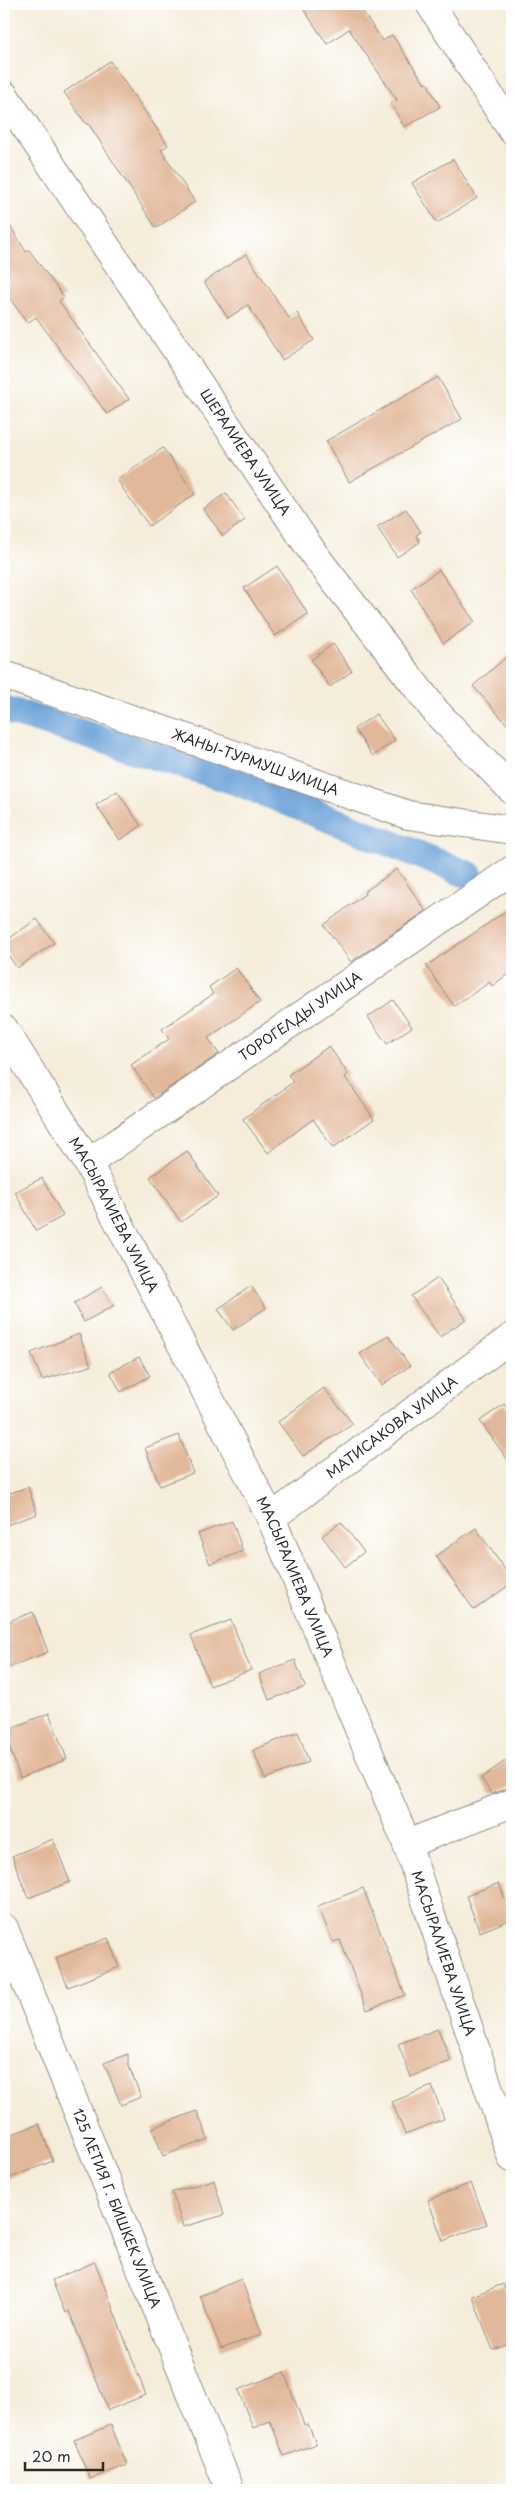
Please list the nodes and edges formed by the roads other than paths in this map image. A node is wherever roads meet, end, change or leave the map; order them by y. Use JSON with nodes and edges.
{"nodes":[{"id":1,"x":430,"y":4,"type":"edge"},
{"id":2,"x":4,"y":95,"type":"edge"},
{"id":3,"x":512,"y":130,"type":"edge"},
{"id":4,"x":4,"y":675,"type":"edge"},
{"id":5,"x":512,"y":790,"type":"edge"},
{"id":6,"x":512,"y":830,"type":"edge"},
{"id":7,"x":512,"y":870,"type":"edge"},
{"id":8,"x":4,"y":1028,"type":"edge"},
{"id":9,"x":88,"y":1164,"type":"junction"},
{"id":10,"x":512,"y":1337,"type":"edge"},
{"id":11,"x":271,"y":1518,"type":"junction"},
{"id":12,"x":512,"y":1803,"type":"edge"},
{"id":13,"x":407,"y":1844,"type":"junction"},
{"id":14,"x":4,"y":1928,"type":"edge"},
{"id":15,"x":512,"y":2158,"type":"edge"},
{"id":16,"x":230,"y":2490,"type":"edge"}],
"edges":[{"from":1,"to":3,"type":"street"},
{"from":2,"to":5,"type":"street","name":"ШЕРАЛИЕВА УЛИЦА"},
{"from":4,"to":6,"type":"street","name":"ЖАНЫ-ТУРМУШ УЛИЦА"},
{"from":7,"to":9,"type":"street","name":"ТОРОГЕЛДЫ УЛИЦА"},
{"from":8,"to":9,"type":"street","name":"МАСЫРАЛИЕВА УЛИЦА"},
{"from":9,"to":11,"type":"street","name":"МАСЫРАЛИЕВА УЛИЦА"},
{"from":10,"to":11,"type":"street","name":"МАТИСАКОВА УЛИЦА"},
{"from":11,"to":13,"type":"street","name":"МАСЫРАЛИЕВА УЛИЦА"},
{"from":12,"to":13,"type":"street"},
{"from":13,"to":15,"type":"street","name":"МАСЫРАЛИЕВА УЛИЦА"},
{"from":14,"to":16,"type":"street","name":"125 ЛЕТИЯ Г. БИШКЕК УЛИЦА"}]}
